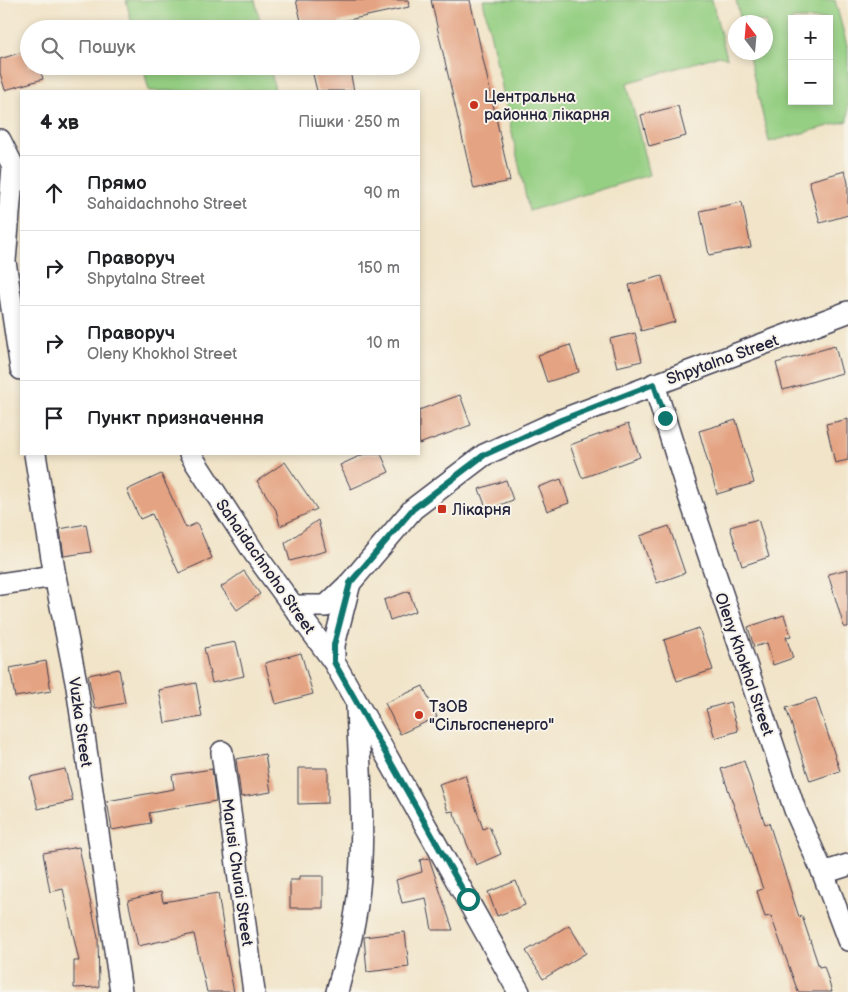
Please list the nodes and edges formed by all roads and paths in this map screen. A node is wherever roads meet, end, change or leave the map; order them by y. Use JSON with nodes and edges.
{"nodes":[{"id":1,"x":0,"y":140,"type":"edge"},
{"id":2,"x":17,"y":175,"type":"edge"},
{"id":3,"x":848,"y":312,"type":"edge"},
{"id":4,"x":20,"y":362,"type":"edge"},
{"id":5,"x":654,"y":384,"type":"junction"},
{"id":6,"x":35,"y":455,"type":"edge"},
{"id":7,"x":191,"y":455,"type":"edge"},
{"id":8,"x":55,"y":576,"type":"junction"},
{"id":9,"x":350,"y":583,"type":"junction"},
{"id":10,"x":0,"y":584,"type":"edge"},
{"id":11,"x":294,"y":606,"type":"junction"},
{"id":12,"x":334,"y":662,"type":"junction"},
{"id":13,"x":357,"y":705,"type":"junction"},
{"id":14,"x":222,"y":752,"type":"dead end"},
{"id":15,"x":848,"y":865,"type":"edge"},
{"id":16,"x":823,"y":873,"type":"junction"},
{"id":17,"x":848,"y":940,"type":"edge"},
{"id":18,"x":122,"y":992,"type":"edge"},
{"id":19,"x":254,"y":992,"type":"edge"},
{"id":20,"x":336,"y":992,"type":"edge"},
{"id":21,"x":518,"y":992,"type":"edge"}],
"edges":[{"from":1,"to":2,"type":"street"},
{"from":2,"to":4,"type":"street"},
{"from":3,"to":5,"type":"street","name":"Shpytalna Street"},
{"from":5,"to":9,"type":"street","name":"Shpytalna Street"},
{"from":5,"to":16,"type":"street","name":"Oleny Khokhol Street"},
{"from":6,"to":8,"type":"street","name":"Vuzka Street"},
{"from":7,"to":11,"type":"street","name":"Sahaidachnoho Street"},
{"from":8,"to":10,"type":"street"},
{"from":8,"to":18,"type":"street","name":"Vuzka Street"},
{"from":9,"to":11,"type":"street"},
{"from":9,"to":12,"type":"street","name":"Shpytalna Street"},
{"from":11,"to":12,"type":"street","name":"Sahaidachnoho Street"},
{"from":12,"to":13,"type":"street","name":"Sahaidachnoho Street"},
{"from":13,"to":20,"type":"street"},
{"from":13,"to":21,"type":"street","name":"Sahaidachnoho Street"},
{"from":14,"to":19,"type":"street","name":"Marusi Churai Street"},
{"from":15,"to":16,"type":"street"},
{"from":16,"to":17,"type":"street","name":"Oleny Khokhol Street"}]}
